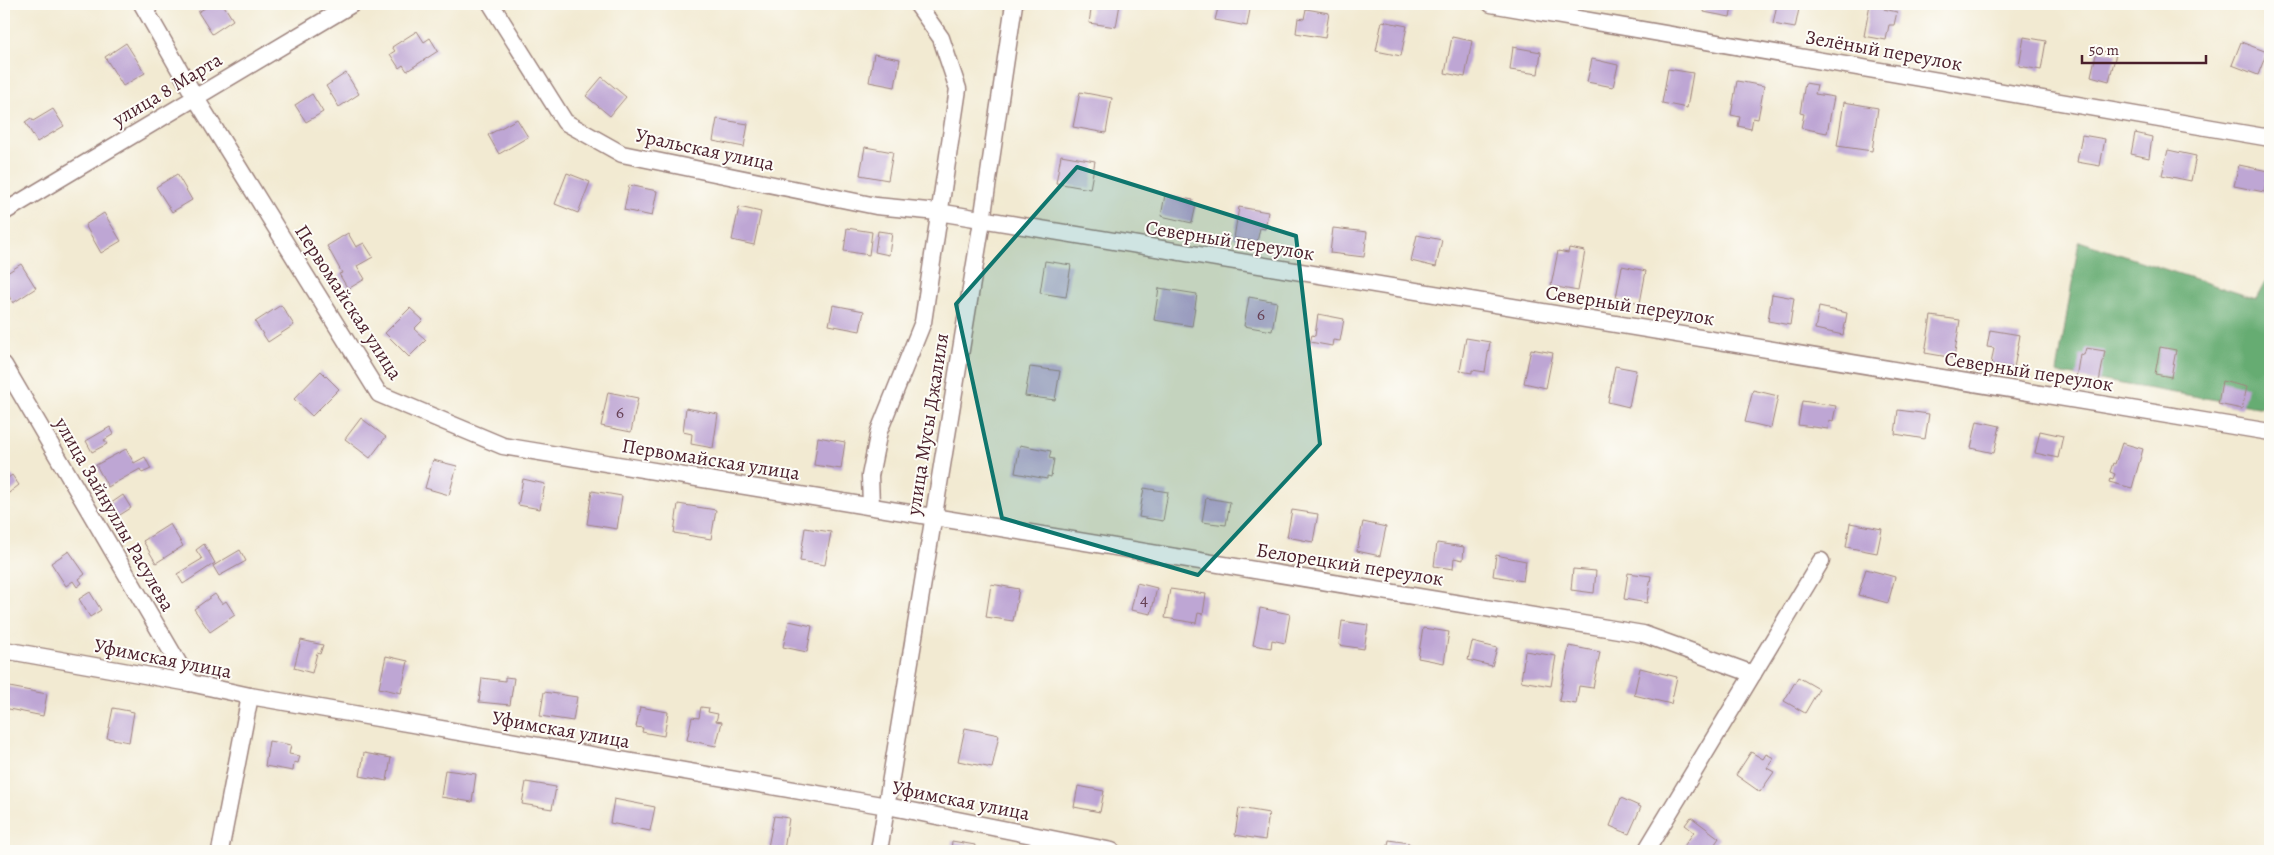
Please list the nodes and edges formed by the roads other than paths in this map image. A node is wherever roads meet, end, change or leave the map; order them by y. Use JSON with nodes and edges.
{"nodes":[{"id":1,"x":142,"y":4,"type":"edge"},
{"id":2,"x":352,"y":4,"type":"edge"},
{"id":3,"x":491,"y":4,"type":"edge"},
{"id":4,"x":918,"y":4,"type":"edge"},
{"id":5,"x":1014,"y":4,"type":"edge"},
{"id":6,"x":1491,"y":4,"type":"edge"},
{"id":7,"x":195,"y":97,"type":"junction"},
{"id":8,"x":2270,"y":138,"type":"edge"},
{"id":9,"x":4,"y":212,"type":"edge"},
{"id":10,"x":938,"y":212,"type":"junction"},
{"id":11,"x":982,"y":220,"type":"junction"},
{"id":12,"x":4,"y":365,"type":"edge"},
{"id":13,"x":2270,"y":432,"type":"edge"},
{"id":14,"x":871,"y":506,"type":"junction"},
{"id":15,"x":933,"y":516,"type":"junction"},
{"id":16,"x":1821,"y":561,"type":"dead end"},
{"id":17,"x":4,"y":650,"type":"edge"},
{"id":18,"x":1753,"y":674,"type":"junction"},
{"id":19,"x":190,"y":683,"type":"junction"},
{"id":20,"x":250,"y":696,"type":"junction"},
{"id":21,"x":887,"y":806,"type":"junction"},
{"id":22,"x":220,"y":851,"type":"edge"},
{"id":23,"x":879,"y":851,"type":"edge"},
{"id":24,"x":1112,"y":851,"type":"edge"},
{"id":25,"x":1646,"y":851,"type":"edge"}],
"edges":[{"from":1,"to":7,"type":"street","name":"Первомайская улица"},
{"from":2,"to":7,"type":"street","name":"улица 8 Марта"},
{"from":3,"to":10,"type":"street","name":"Уральская улица"},
{"from":4,"to":10,"type":"street"},
{"from":5,"to":11,"type":"street","name":"улица Мусы Джалиля"},
{"from":6,"to":8,"type":"street","name":"Зелёный переулок"},
{"from":7,"to":9,"type":"street","name":"улица 8 Марта"},
{"from":7,"to":14,"type":"street","name":"Первомайская улица"},
{"from":10,"to":11,"type":"street","name":"Уральская улица"},
{"from":10,"to":14,"type":"street"},
{"from":11,"to":13,"type":"street","name":"Северный переулок"},
{"from":11,"to":15,"type":"street","name":"улица Мусы Джалиля"},
{"from":12,"to":19,"type":"street","name":"улица Зайнуллы Расулева"},
{"from":14,"to":15,"type":"street","name":"Первомайская улица"},
{"from":15,"to":18,"type":"street","name":"Белорецкий переулок"},
{"from":15,"to":21,"type":"street","name":"улица Мусы Джалиля"},
{"from":16,"to":18,"type":"street"},
{"from":17,"to":19,"type":"street","name":"Уфимская улица"},
{"from":18,"to":25,"type":"street"},
{"from":19,"to":20,"type":"street","name":"Уфимская улица"},
{"from":20,"to":21,"type":"street","name":"Уфимская улица"},
{"from":20,"to":22,"type":"street"},
{"from":21,"to":23,"type":"street","name":"улица Мусы Джалиля"},
{"from":21,"to":24,"type":"street","name":"Уфимская улица"}]}
